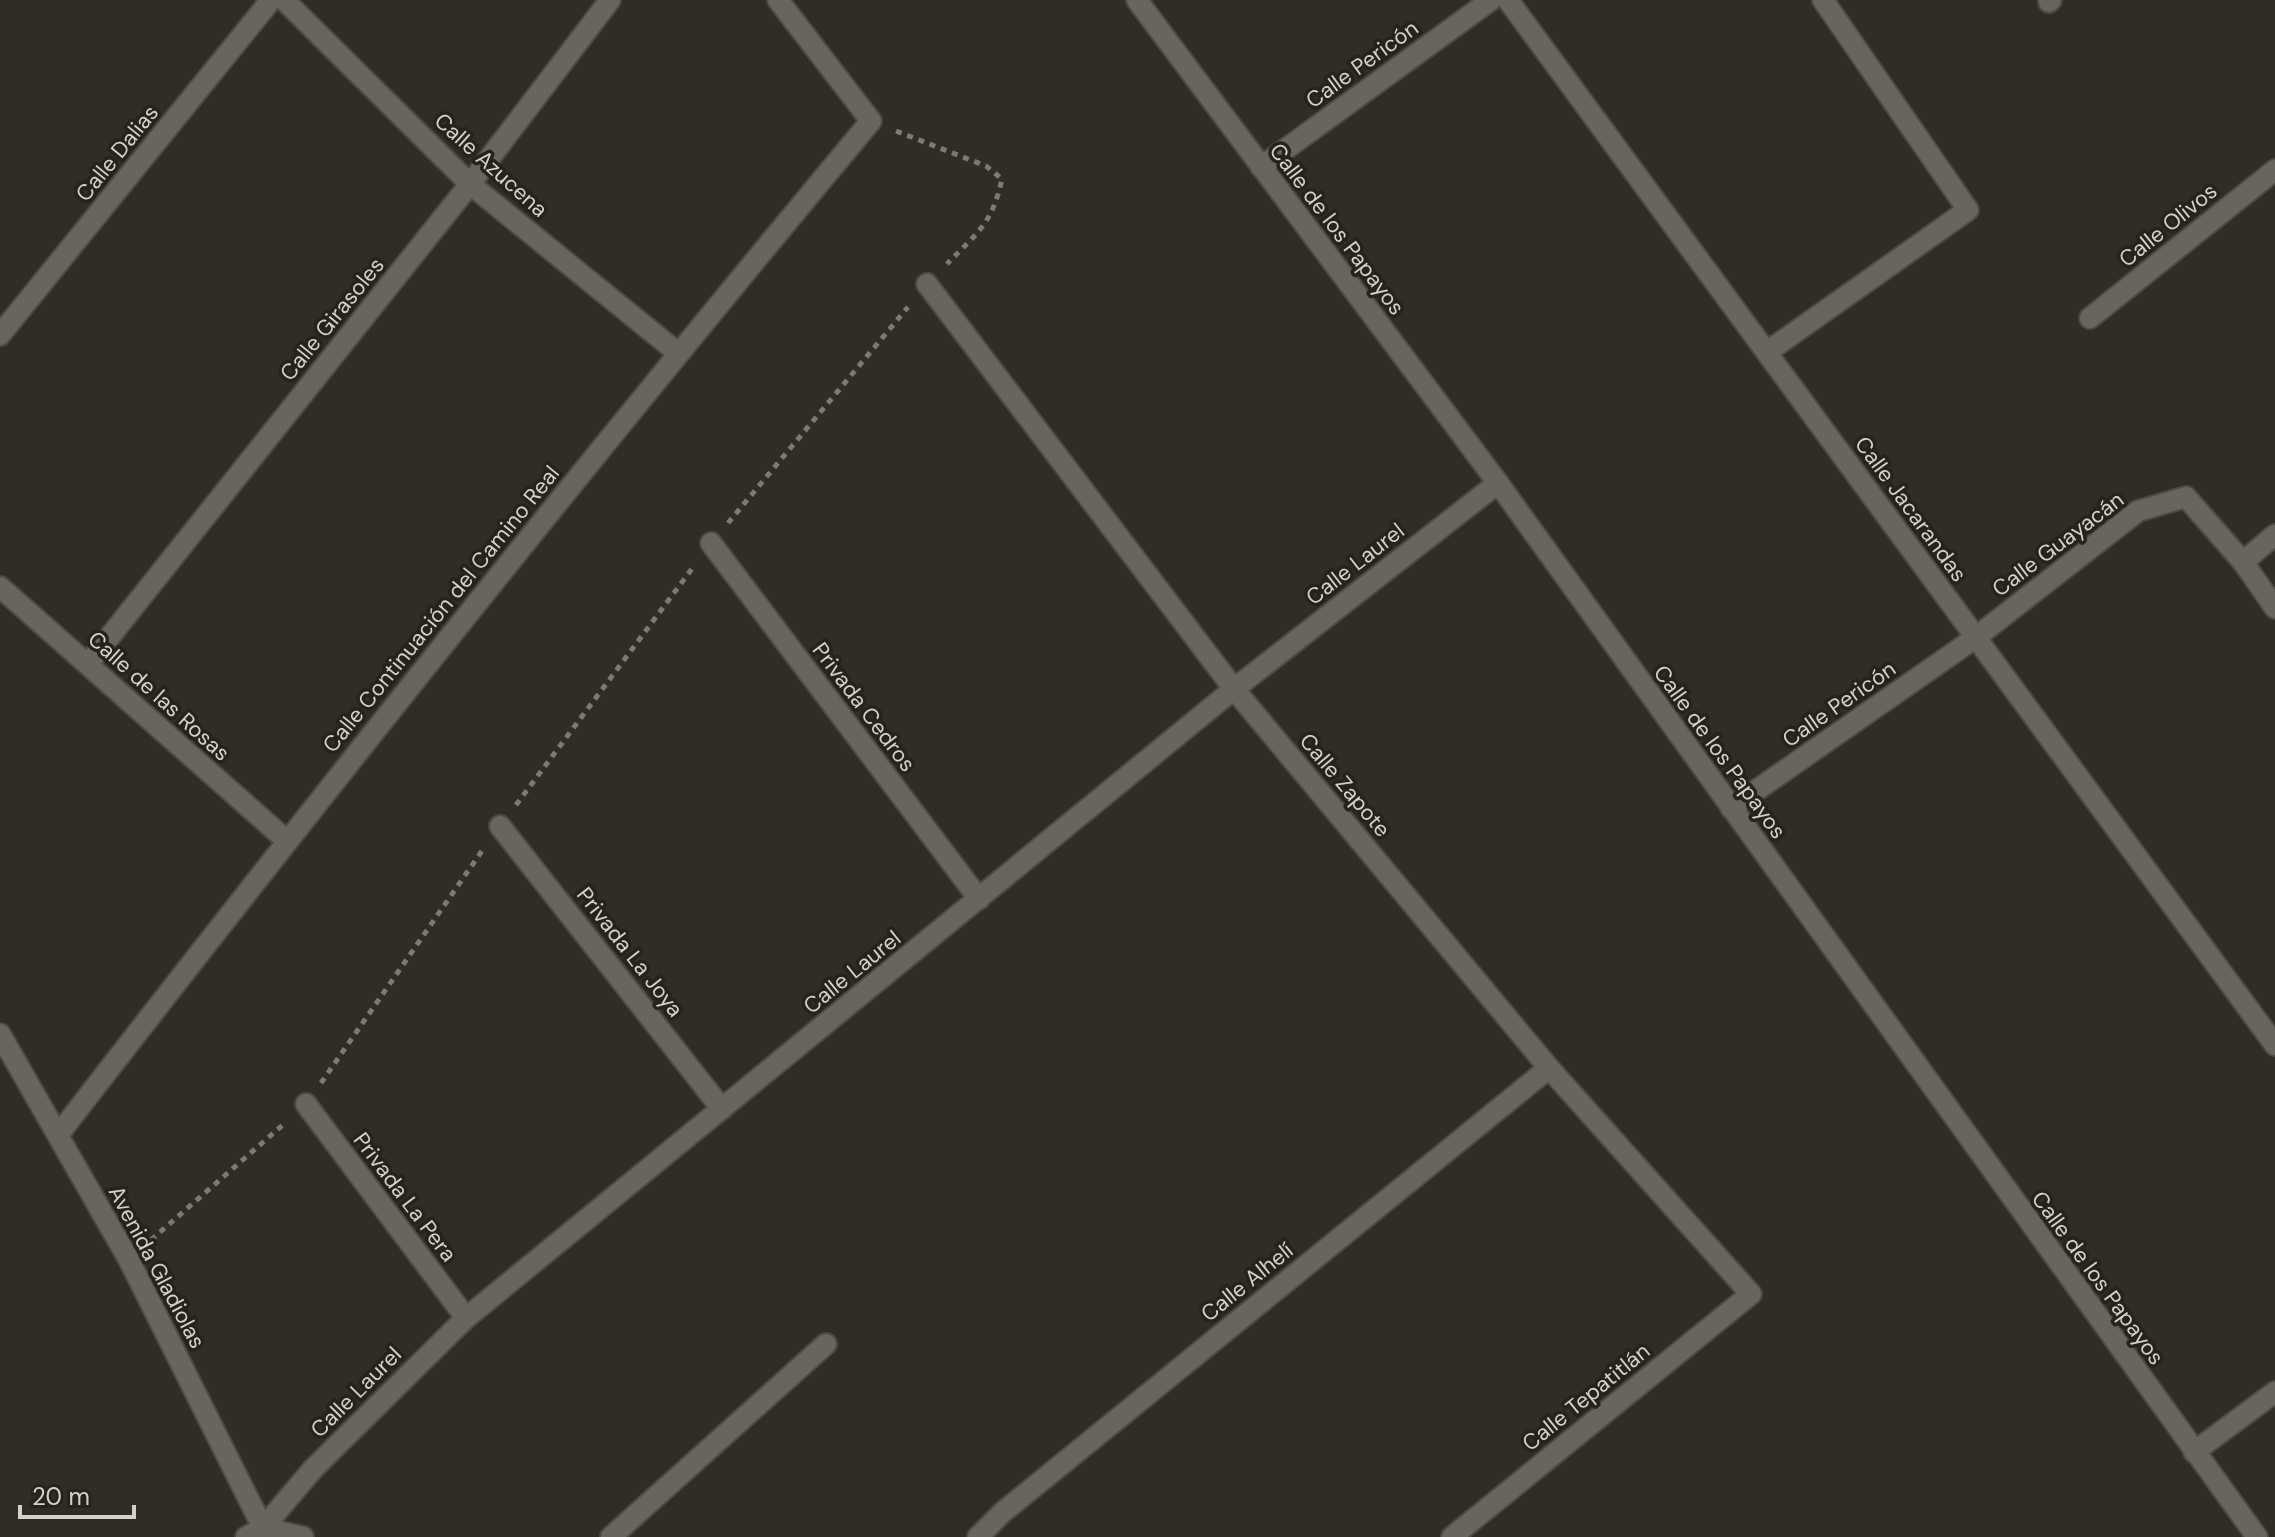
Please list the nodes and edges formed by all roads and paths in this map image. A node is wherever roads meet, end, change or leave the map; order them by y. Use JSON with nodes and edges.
{"nodes":[{"id":1,"x":271,"y":0,"type":"edge"},
{"id":2,"x":284,"y":0,"type":"edge"},
{"id":3,"x":610,"y":0,"type":"edge"},
{"id":4,"x":778,"y":0,"type":"edge"},
{"id":5,"x":1137,"y":0,"type":"edge"},
{"id":6,"x":1491,"y":0,"type":"edge"},
{"id":7,"x":1508,"y":0,"type":"edge"},
{"id":8,"x":1823,"y":0,"type":"edge"},
{"id":9,"x":871,"y":121,"type":"junction"},
{"id":10,"x":1261,"y":167,"type":"junction"},
{"id":11,"x":2275,"y":170,"type":"edge"},
{"id":12,"x":470,"y":184,"type":"junction"},
{"id":13,"x":927,"y":284,"type":"junction"},
{"id":14,"x":2090,"y":318,"type":"dead end"},
{"id":15,"x":0,"y":335,"type":"edge"},
{"id":16,"x":1767,"y":352,"type":"junction"},
{"id":17,"x":678,"y":353,"type":"junction"},
{"id":18,"x":1498,"y":483,"type":"junction"},
{"id":19,"x":2275,"y":535,"type":"edge"},
{"id":20,"x":711,"y":543,"type":"junction"},
{"id":21,"x":2243,"y":562,"type":"junction"},
{"id":22,"x":0,"y":587,"type":"edge"},
{"id":23,"x":2275,"y":608,"type":"edge"},
{"id":24,"x":1975,"y":638,"type":"junction"},
{"id":25,"x":88,"y":664,"type":"junction"},
{"id":26,"x":1234,"y":689,"type":"junction"},
{"id":27,"x":1731,"y":808,"type":"junction"},
{"id":28,"x":500,"y":826,"type":"junction"},
{"id":29,"x":286,"y":840,"type":"junction"},
{"id":30,"x":979,"y":899,"type":"junction"},
{"id":31,"x":0,"y":1034,"type":"edge"},
{"id":32,"x":2275,"y":1045,"type":"edge"},
{"id":33,"x":1549,"y":1068,"type":"junction"},
{"id":34,"x":306,"y":1104,"type":"junction"},
{"id":35,"x":722,"y":1109,"type":"junction"},
{"id":36,"x":58,"y":1135,"type":"junction"},
{"id":37,"x":129,"y":1260,"type":"junction"},
{"id":38,"x":1751,"y":1294,"type":"joint"},
{"id":39,"x":466,"y":1318,"type":"junction"},
{"id":40,"x":826,"y":1344,"type":"dead end"},
{"id":41,"x":2275,"y":1392,"type":"edge"},
{"id":42,"x":2194,"y":1452,"type":"junction"},
{"id":43,"x":254,"y":1533,"type":"edge"},
{"id":44,"x":303,"y":1537,"type":"edge"},
{"id":45,"x":611,"y":1537,"type":"edge"},
{"id":46,"x":978,"y":1537,"type":"edge"},
{"id":47,"x":1452,"y":1537,"type":"edge"},
{"id":48,"x":2257,"y":1537,"type":"edge"}],
"edges":[{"from":1,"to":15,"type":"street","name":"Calle Dalias"},
{"from":2,"to":12,"type":"street","name":"Calle Azucena"},
{"from":3,"to":12,"type":"street","name":"Calle Girasoles"},
{"from":4,"to":9,"type":"street"},
{"from":5,"to":10,"type":"street","name":"Calle de los Papayos"},
{"from":6,"to":10,"type":"street","name":"Calle Pericón"},
{"from":7,"to":16,"type":"street","name":"Calle Jacarandas"},
{"from":8,"to":16,"type":"street"},
{"from":9,"to":13,"type":"path"},
{"from":9,"to":17,"type":"street","name":"Calle Continuación del Camino Real"},
{"from":10,"to":18,"type":"street","name":"Calle de los Papayos"},
{"from":11,"to":14,"type":"street","name":"Calle Olivos"},
{"from":12,"to":17,"type":"street","name":"Calle Azucena"},
{"from":12,"to":25,"type":"street","name":"Calle Girasoles"},
{"from":13,"to":20,"type":"path"},
{"from":13,"to":26,"type":"street","name":"Calle Zapote"},
{"from":16,"to":24,"type":"street","name":"Calle Jacarandas"},
{"from":17,"to":29,"type":"street","name":"Calle Continuación del Camino Real"},
{"from":18,"to":26,"type":"street","name":"Calle Laurel"},
{"from":18,"to":27,"type":"street","name":"Calle de los Papayos"},
{"from":19,"to":21,"type":"street"},
{"from":20,"to":28,"type":"path"},
{"from":20,"to":30,"type":"street","name":"Privada Cedros"},
{"from":21,"to":23,"type":"street"},
{"from":21,"to":24,"type":"street","name":"Calle Guayacán"},
{"from":22,"to":25,"type":"street","name":"Calle de las Rosas"},
{"from":24,"to":27,"type":"street","name":"Calle Pericón"},
{"from":24,"to":32,"type":"street","name":"Calle Jacarandas"},
{"from":25,"to":29,"type":"street","name":"Calle de las Rosas"},
{"from":26,"to":30,"type":"street","name":"Calle Laurel"},
{"from":26,"to":33,"type":"street","name":"Calle Zapote"},
{"from":27,"to":42,"type":"street","name":"Calle de los Papayos"},
{"from":28,"to":34,"type":"path"},
{"from":28,"to":35,"type":"street","name":"Privada La Joya"},
{"from":29,"to":36,"type":"street","name":"Calle Continuación del Camino Real"},
{"from":30,"to":35,"type":"street","name":"Calle Laurel"},
{"from":31,"to":36,"type":"street","name":"Avenida Gladiolas"},
{"from":33,"to":38,"type":"street","name":"Calle Zapote"},
{"from":33,"to":46,"type":"street","name":"Calle Alhelí"},
{"from":34,"to":37,"type":"path"},
{"from":34,"to":39,"type":"street","name":"Privada La Pera"},
{"from":35,"to":39,"type":"street","name":"Calle Laurel"},
{"from":36,"to":37,"type":"street","name":"Avenida Gladiolas"},
{"from":37,"to":43,"type":"street","name":"Avenida Gladiolas"},
{"from":38,"to":47,"type":"street","name":"Calle Tepatitlán"},
{"from":39,"to":43,"type":"street","name":"Calle Laurel"},
{"from":40,"to":45,"type":"street"},
{"from":41,"to":42,"type":"street"},
{"from":42,"to":48,"type":"street","name":"Calle de los Papayos"},
{"from":43,"to":44,"type":"street"}]}
